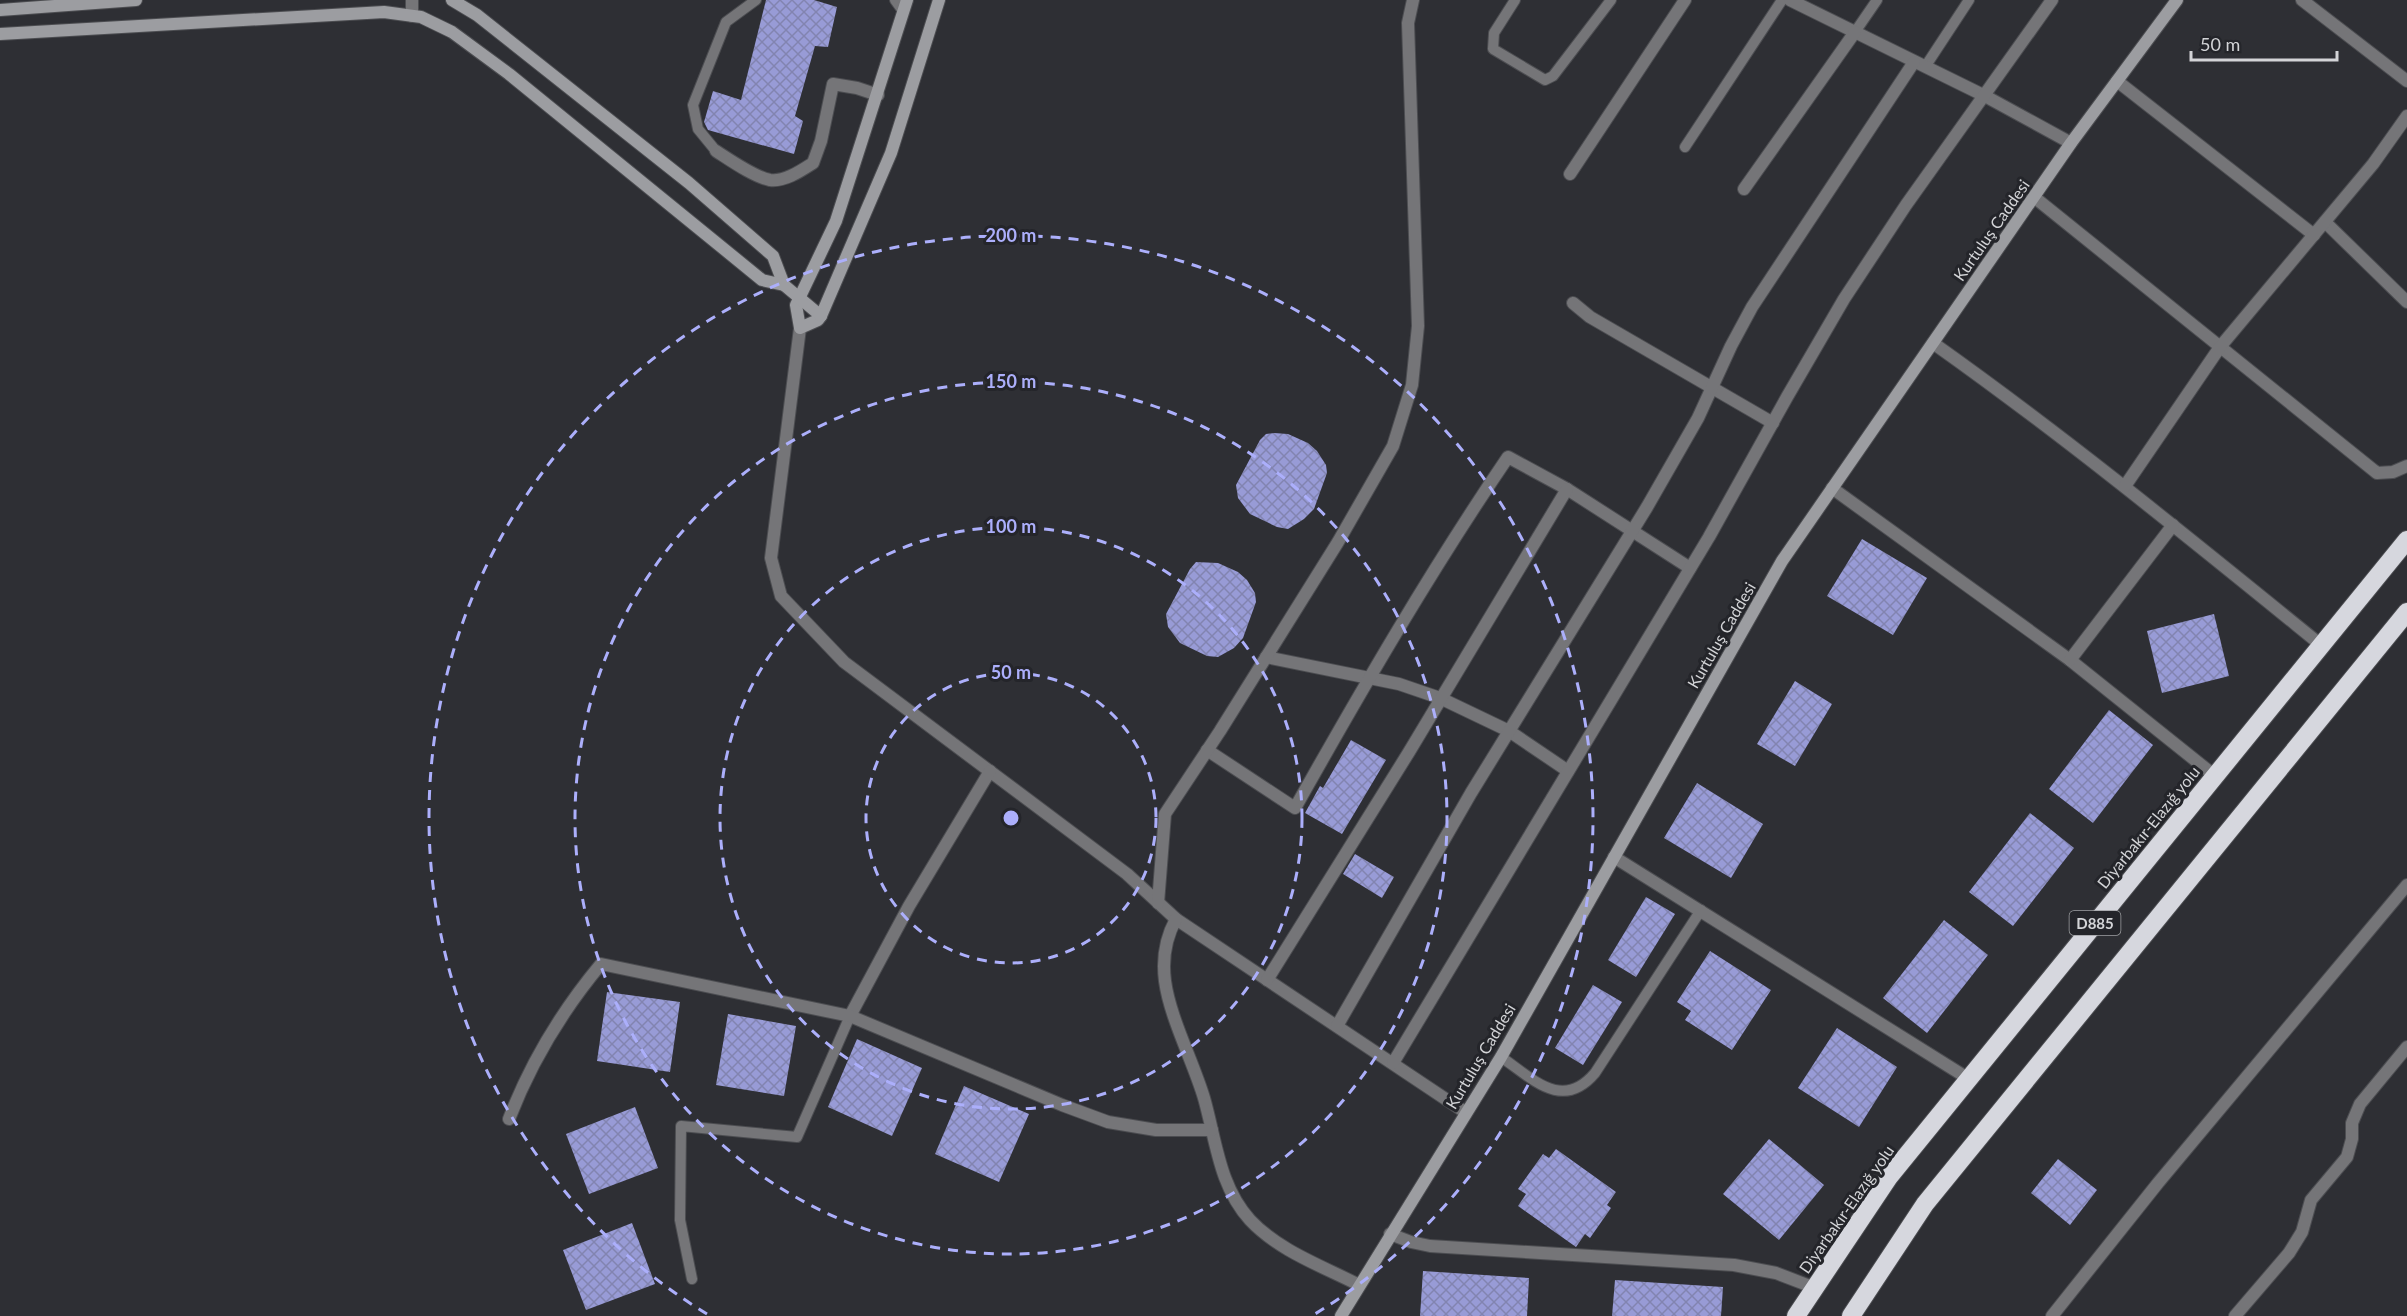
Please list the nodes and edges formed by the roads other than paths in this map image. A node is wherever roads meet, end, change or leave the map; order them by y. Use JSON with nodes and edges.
{"nodes":[{"id":1,"x":136,"y":0,"type":"edge"},
{"id":2,"x":412,"y":0,"type":"edge"},
{"id":3,"x":452,"y":0,"type":"edge"},
{"id":4,"x":756,"y":0,"type":"edge"},
{"id":5,"x":895,"y":0,"type":"edge"},
{"id":6,"x":939,"y":0,"type":"edge"},
{"id":7,"x":1413,"y":0,"type":"edge"},
{"id":8,"x":1515,"y":0,"type":"edge"},
{"id":9,"x":1611,"y":0,"type":"edge"},
{"id":10,"x":1685,"y":0,"type":"edge"},
{"id":11,"x":1782,"y":0,"type":"edge"},
{"id":12,"x":1790,"y":0,"type":"edge"},
{"id":13,"x":1876,"y":0,"type":"edge"},
{"id":14,"x":1969,"y":0,"type":"edge"},
{"id":15,"x":2052,"y":0,"type":"edge"},
{"id":16,"x":2177,"y":0,"type":"edge"},
{"id":17,"x":2302,"y":0,"type":"edge"},
{"id":18,"x":905,"y":6,"type":"edge"},
{"id":19,"x":0,"y":10,"type":"edge"},
{"id":20,"x":412,"y":16,"type":"junction"},
{"id":21,"x":1855,"y":32,"type":"junction"},
{"id":22,"x":0,"y":34,"type":"edge"},
{"id":23,"x":1919,"y":65,"type":"junction"},
{"id":24,"x":2117,"y":81,"type":"junction"},
{"id":25,"x":2407,"y":81,"type":"edge"},
{"id":26,"x":878,"y":95,"type":"junction"},
{"id":27,"x":1985,"y":96,"type":"junction"},
{"id":28,"x":2407,"y":116,"type":"edge"},
{"id":29,"x":2072,"y":143,"type":"junction"},
{"id":30,"x":1685,"y":147,"type":"dead end"},
{"id":31,"x":716,"y":151,"type":"joint"},
{"id":32,"x":1570,"y":174,"type":"dead end"},
{"id":33,"x":1744,"y":189,"type":"dead end"},
{"id":34,"x":2034,"y":197,"type":"junction"},
{"id":35,"x":2325,"y":222,"type":"junction"},
{"id":36,"x":2314,"y":235,"type":"junction"},
{"id":37,"x":784,"y":285,"type":"junction"},
{"id":38,"x":800,"y":297,"type":"junction"},
{"id":39,"x":2407,"y":302,"type":"edge"},
{"id":40,"x":1573,"y":303,"type":"dead end"},
{"id":41,"x":821,"y":316,"type":"junction"},
{"id":42,"x":800,"y":328,"type":"junction"},
{"id":43,"x":1933,"y":343,"type":"junction"},
{"id":44,"x":2220,"y":347,"type":"junction"},
{"id":45,"x":1711,"y":388,"type":"junction"},
{"id":46,"x":1773,"y":423,"type":"junction"},
{"id":47,"x":2407,"y":466,"type":"edge"},
{"id":48,"x":2125,"y":486,"type":"junction"},
{"id":49,"x":1832,"y":488,"type":"junction"},
{"id":50,"x":1567,"y":489,"type":"junction"},
{"id":51,"x":2173,"y":525,"type":"junction"},
{"id":52,"x":1632,"y":531,"type":"junction"},
{"id":53,"x":2407,"y":540,"type":"edge"},
{"id":54,"x":1690,"y":568,"type":"junction"},
{"id":55,"x":2407,"y":612,"type":"edge"},
{"id":56,"x":2321,"y":645,"type":"junction"},
{"id":57,"x":1266,"y":657,"type":"junction"},
{"id":58,"x":2070,"y":660,"type":"junction"},
{"id":59,"x":1369,"y":677,"type":"junction"},
{"id":60,"x":1440,"y":698,"type":"junction"},
{"id":61,"x":1509,"y":731,"type":"junction"},
{"id":62,"x":1207,"y":750,"type":"junction"},
{"id":63,"x":990,"y":771,"type":"junction"},
{"id":64,"x":1568,"y":771,"type":"junction"},
{"id":65,"x":2215,"y":776,"type":"junction"},
{"id":66,"x":1614,"y":857,"type":"junction"},
{"id":67,"x":2407,"y":885,"type":"edge"},
{"id":68,"x":1158,"y":903,"type":"junction"},
{"id":69,"x":1701,"y":910,"type":"junction"},
{"id":70,"x":1176,"y":919,"type":"junction"},
{"id":71,"x":1267,"y":980,"type":"junction"},
{"id":72,"x":850,"y":1016,"type":"junction"},
{"id":73,"x":1337,"y":1026,"type":"junction"},
{"id":74,"x":2407,"y":1047,"type":"edge"},
{"id":75,"x":1501,"y":1057,"type":"junction"},
{"id":76,"x":1393,"y":1063,"type":"junction"},
{"id":77,"x":1969,"y":1079,"type":"junction"},
{"id":78,"x":1466,"y":1112,"type":"junction"},
{"id":79,"x":509,"y":1119,"type":"dead end"},
{"id":80,"x":1212,"y":1130,"type":"junction"},
{"id":81,"x":1390,"y":1234,"type":"junction"},
{"id":82,"x":692,"y":1279,"type":"dead end"},
{"id":83,"x":1359,"y":1285,"type":"junction"},
{"id":84,"x":1815,"y":1288,"type":"junction"},
{"id":85,"x":1341,"y":1316,"type":"edge"},
{"id":86,"x":1796,"y":1316,"type":"edge"},
{"id":87,"x":1851,"y":1316,"type":"edge"},
{"id":88,"x":2052,"y":1316,"type":"edge"},
{"id":89,"x":2235,"y":1316,"type":"edge"}],
"edges":[{"from":1,"to":19,"type":"street"},
{"from":2,"to":20,"type":"street"},
{"from":3,"to":37,"type":"street"},
{"from":4,"to":31,"type":"lane"},
{"from":5,"to":18,"type":"lane"},
{"from":6,"to":41,"type":"street"},
{"from":7,"to":57,"type":"street"},
{"from":8,"to":9,"type":"lane"},
{"from":10,"to":32,"type":"street"},
{"from":11,"to":30,"type":"lane"},
{"from":12,"to":21,"type":"street"},
{"from":13,"to":21,"type":"lane"},
{"from":14,"to":23,"type":"lane"},
{"from":15,"to":27,"type":"street"},
{"from":16,"to":24,"type":"street","name":"Kurtuluş Caddesi"},
{"from":17,"to":25,"type":"street"},
{"from":18,"to":26,"type":"street"},
{"from":20,"to":22,"type":"street"},
{"from":20,"to":37,"type":"street"},
{"from":21,"to":23,"type":"street"},
{"from":21,"to":33,"type":"street"},
{"from":23,"to":27,"type":"street"},
{"from":23,"to":45,"type":"street"},
{"from":24,"to":29,"type":"street","name":"Kurtuluş Caddesi"},
{"from":24,"to":36,"type":"street"},
{"from":26,"to":31,"type":"street"},
{"from":26,"to":38,"type":"street"},
{"from":27,"to":29,"type":"street"},
{"from":27,"to":46,"type":"street"},
{"from":28,"to":35,"type":"street"},
{"from":29,"to":34,"type":"street","name":"Kurtuluş Caddesi"},
{"from":34,"to":43,"type":"street","name":"Kurtuluş Caddesi"},
{"from":34,"to":44,"type":"street"},
{"from":35,"to":36,"type":"street"},
{"from":35,"to":39,"type":"street"},
{"from":36,"to":44,"type":"street"},
{"from":37,"to":38,"type":"street"},
{"from":38,"to":41,"type":"street"},
{"from":38,"to":42,"type":"street"},
{"from":40,"to":45,"type":"street"},
{"from":41,"to":42,"type":"street"},
{"from":42,"to":63,"type":"street"},
{"from":43,"to":48,"type":"street"},
{"from":43,"to":49,"type":"street","name":"Kurtuluş Caddesi"},
{"from":44,"to":47,"type":"street"},
{"from":44,"to":48,"type":"street"},
{"from":45,"to":46,"type":"street"},
{"from":45,"to":52,"type":"street"},
{"from":46,"to":54,"type":"street"},
{"from":48,"to":51,"type":"street"},
{"from":49,"to":58,"type":"street"},
{"from":49,"to":66,"type":"street","name":"Kurtuluş Caddesi"},
{"from":50,"to":52,"type":"street"},
{"from":50,"to":59,"type":"street"},
{"from":50,"to":60,"type":"street"},
{"from":51,"to":56,"type":"street"},
{"from":51,"to":58,"type":"street"},
{"from":52,"to":54,"type":"street"},
{"from":52,"to":61,"type":"street"},
{"from":53,"to":56,"type":"highway","name":"Diyarbakır-Elazığ yolu","number":"D885"},
{"from":54,"to":64,"type":"street"},
{"from":55,"to":87,"type":"highway","number":"D885"},
{"from":56,"to":65,"type":"highway","name":"Diyarbakır-Elazığ yolu","number":"D885"},
{"from":57,"to":59,"type":"street"},
{"from":57,"to":62,"type":"street"},
{"from":58,"to":65,"type":"street"},
{"from":59,"to":60,"type":"street"},
{"from":59,"to":62,"type":"street"},
{"from":60,"to":61,"type":"street"},
{"from":60,"to":71,"type":"street"},
{"from":61,"to":64,"type":"street"},
{"from":61,"to":73,"type":"street"},
{"from":62,"to":68,"type":"street"},
{"from":63,"to":68,"type":"street"},
{"from":63,"to":72,"type":"street"},
{"from":64,"to":76,"type":"street"},
{"from":65,"to":77,"type":"highway","name":"Diyarbakır-Elazığ yolu","number":"D885"},
{"from":66,"to":69,"type":"street"},
{"from":66,"to":75,"type":"street","name":"Kurtuluş Caddesi"},
{"from":67,"to":88,"type":"street"},
{"from":68,"to":70,"type":"street"},
{"from":69,"to":75,"type":"lane"},
{"from":69,"to":77,"type":"street"},
{"from":70,"to":71,"type":"street"},
{"from":70,"to":80,"type":"street"},
{"from":71,"to":73,"type":"street"},
{"from":72,"to":79,"type":"street"},
{"from":72,"to":80,"type":"street"},
{"from":72,"to":82,"type":"lane"},
{"from":73,"to":76,"type":"street"},
{"from":74,"to":89,"type":"street"},
{"from":75,"to":78,"type":"street","name":"Kurtuluş Caddesi"},
{"from":76,"to":78,"type":"street"},
{"from":77,"to":84,"type":"highway","name":"Diyarbakır-Elazığ yolu","number":"D885"},
{"from":78,"to":81,"type":"street","name":"Kurtuluş Caddesi"},
{"from":80,"to":83,"type":"street"},
{"from":81,"to":83,"type":"street","name":"Kurtuluş Caddesi"},
{"from":81,"to":84,"type":"street"},
{"from":83,"to":85,"type":"street","name":"Kurtuluş Caddesi"},
{"from":84,"to":86,"type":"highway","name":"Diyarbakır-Elazığ yolu","number":"D885"}]}
